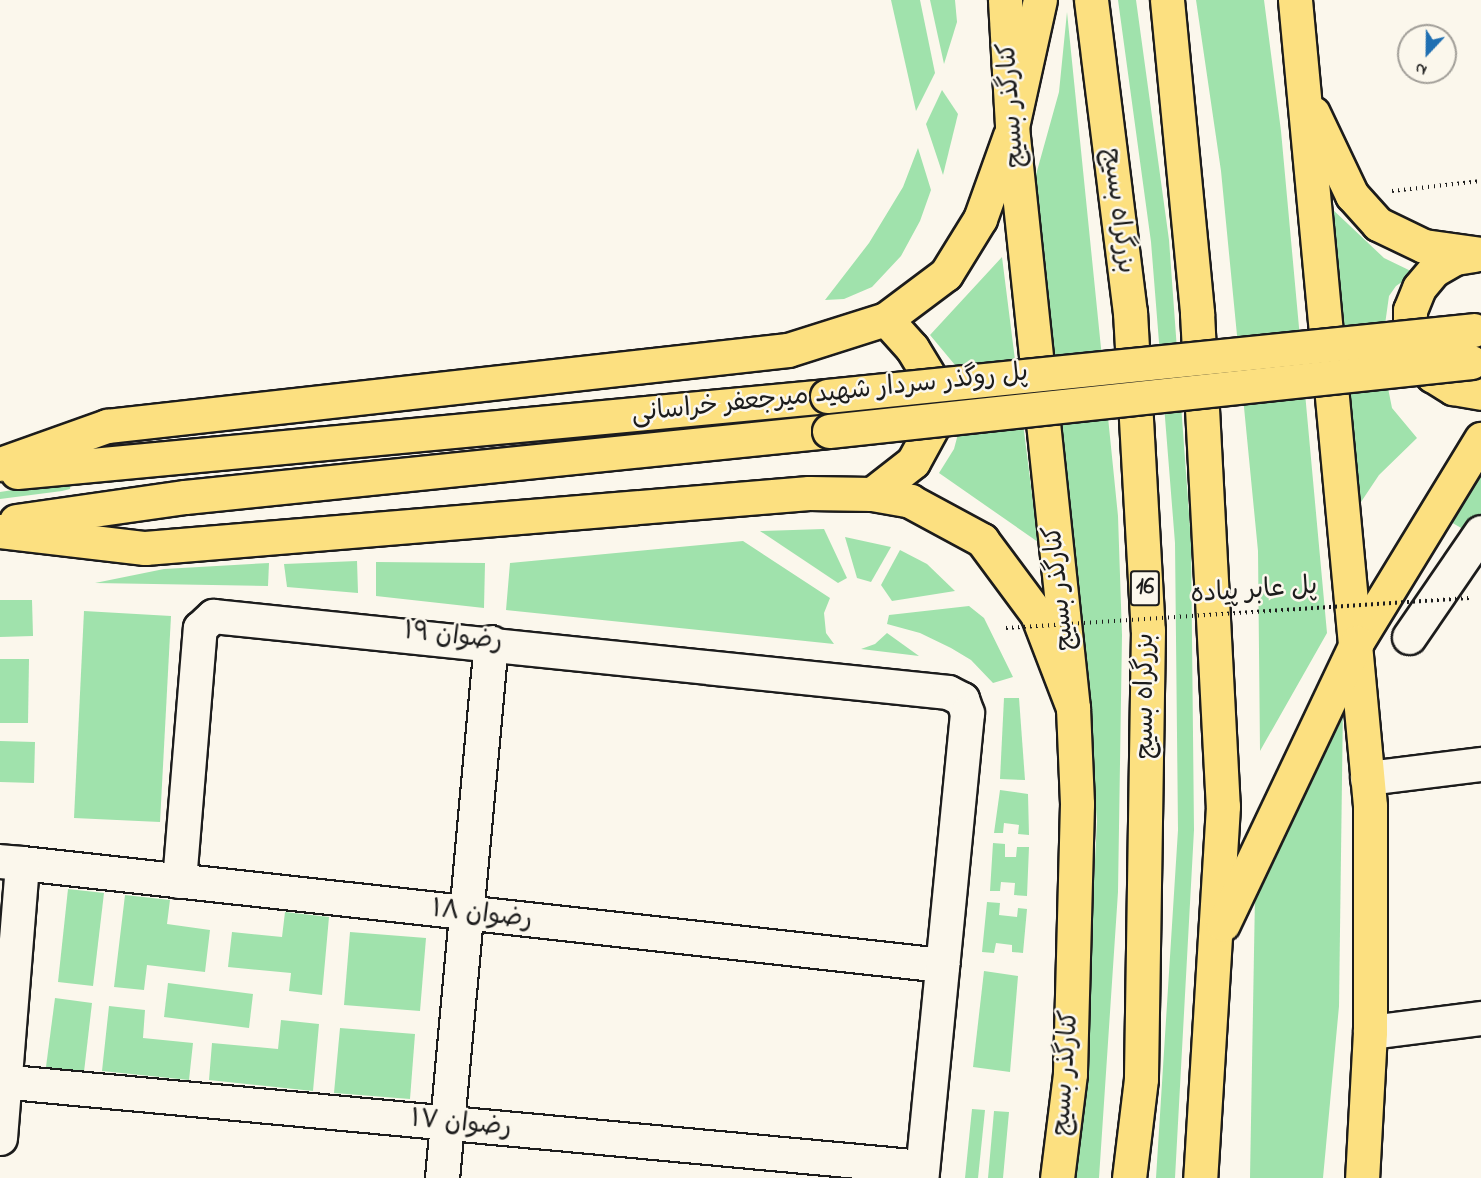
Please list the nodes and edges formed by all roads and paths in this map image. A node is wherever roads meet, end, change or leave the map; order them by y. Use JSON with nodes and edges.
{"nodes":[{"id":1,"x":1005,"y":0,"type":"edge"},
{"id":2,"x":1040,"y":0,"type":"edge"},
{"id":3,"x":1091,"y":0,"type":"edge"},
{"id":4,"x":1167,"y":0,"type":"edge"},
{"id":5,"x":1295,"y":0,"type":"edge"},
{"id":6,"x":1303,"y":93,"type":"junction"},
{"id":7,"x":1012,"y":127,"type":"junction"},
{"id":8,"x":1481,"y":182,"type":"edge"},
{"id":9,"x":1352,"y":195,"type":"junction"},
{"id":10,"x":1480,"y":254,"type":"edge"},
{"id":11,"x":886,"y":319,"type":"junction"},
{"id":12,"x":1477,"y":345,"type":"edge"},
{"id":13,"x":1481,"y":393,"type":"edge"},
{"id":14,"x":1481,"y":439,"type":"edge"},
{"id":15,"x":0,"y":464,"type":"edge"},
{"id":16,"x":0,"y":473,"type":"edge"},
{"id":17,"x":872,"y":494,"type":"junction"},
{"id":18,"x":0,"y":523,"type":"edge"},
{"id":19,"x":0,"y":531,"type":"edge"},
{"id":20,"x":1481,"y":532,"type":"edge"},
{"id":21,"x":1468,"y":598,"type":"dead end"},
{"id":22,"x":1006,"y":628,"type":"dead end"},
{"id":23,"x":1409,"y":637,"type":"dead end"},
{"id":24,"x":491,"y":642,"type":"junction"},
{"id":25,"x":1357,"y":642,"type":"junction"},
{"id":26,"x":1073,"y":708,"type":"junction"},
{"id":27,"x":1481,"y":764,"type":"edge"},
{"id":28,"x":1367,"y":778,"type":"junction"},
{"id":29,"x":11,"y":862,"type":"edge"},
{"id":30,"x":179,"y":881,"type":"junction"},
{"id":31,"x":466,"y":914,"type":"junction"},
{"id":32,"x":1216,"y":939,"type":"junction"},
{"id":33,"x":942,"y":965,"type":"junction"},
{"id":34,"x":1481,"y":1018,"type":"edge"},
{"id":35,"x":1370,"y":1032,"type":"junction"},
{"id":36,"x":3,"y":1081,"type":"edge"},
{"id":37,"x":447,"y":1124,"type":"junction"},
{"id":38,"x":0,"y":1138,"type":"edge"},
{"id":39,"x":922,"y":1172,"type":"edge"},
{"id":40,"x":442,"y":1178,"type":"edge"},
{"id":41,"x":1058,"y":1178,"type":"edge"},
{"id":42,"x":1129,"y":1178,"type":"edge"},
{"id":43,"x":1200,"y":1178,"type":"edge"},
{"id":44,"x":1362,"y":1178,"type":"edge"}],
"edges":[{"from":1,"to":7,"type":"main road","name":"کنارگذر بسیج"},
{"from":2,"to":7,"type":"main road"},
{"from":3,"to":42,"type":"main road","name":"بزرگراه بسیج","number":"16"},
{"from":4,"to":32,"type":"main road"},
{"from":5,"to":6,"type":"main road"},
{"from":6,"to":9,"type":"main road"},
{"from":6,"to":25,"type":"main road"},
{"from":7,"to":11,"type":"main road"},
{"from":7,"to":26,"type":"main road","name":"کنارگذر بسیج"},
{"from":8,"to":9,"type":"path"},
{"from":9,"to":10,"type":"main road"},
{"from":10,"to":13,"type":"main road"},
{"from":11,"to":15,"type":"main road"},
{"from":11,"to":17,"type":"main road"},
{"from":12,"to":16,"type":"main road","name":"پل روگذر سردار شهید میرجعفر خراسانی","bridge":true},
{"from":12,"to":18,"type":"main road","name":"پل روگذر سردار شهید میرجعفر خراسانی","bridge":true},
{"from":14,"to":25,"type":"main road"},
{"from":17,"to":19,"type":"main road"},
{"from":17,"to":26,"type":"main road"},
{"from":20,"to":23,"type":"street"},
{"from":21,"to":22,"type":"path","name":"پل عابر پیاده","bridge":true},
{"from":24,"to":30,"type":"street","name":"رضوان ۱۹"},
{"from":24,"to":31,"type":"street"},
{"from":24,"to":33,"type":"street","name":"رضوان ۱۹"},
{"from":25,"to":28,"type":"main road"},
{"from":25,"to":32,"type":"main road"},
{"from":26,"to":41,"type":"main road","name":"کنارگذر بسیج"},
{"from":27,"to":28,"type":"street"},
{"from":28,"to":35,"type":"main road"},
{"from":29,"to":30,"type":"street","name":"رضوان ۱۸"},
{"from":29,"to":36,"type":"street"},
{"from":30,"to":31,"type":"street","name":"رضوان ۱۸"},
{"from":31,"to":33,"type":"street","name":"رضوان ۱۸"},
{"from":31,"to":37,"type":"street"},
{"from":32,"to":43,"type":"main road"},
{"from":33,"to":39,"type":"street"},
{"from":34,"to":35,"type":"street"},
{"from":35,"to":44,"type":"main road"},
{"from":36,"to":37,"type":"street","name":"رضوان ۱۷"},
{"from":36,"to":38,"type":"street"},
{"from":37,"to":39,"type":"street","name":"رضوان ۱۷"},
{"from":37,"to":40,"type":"street"}]}
